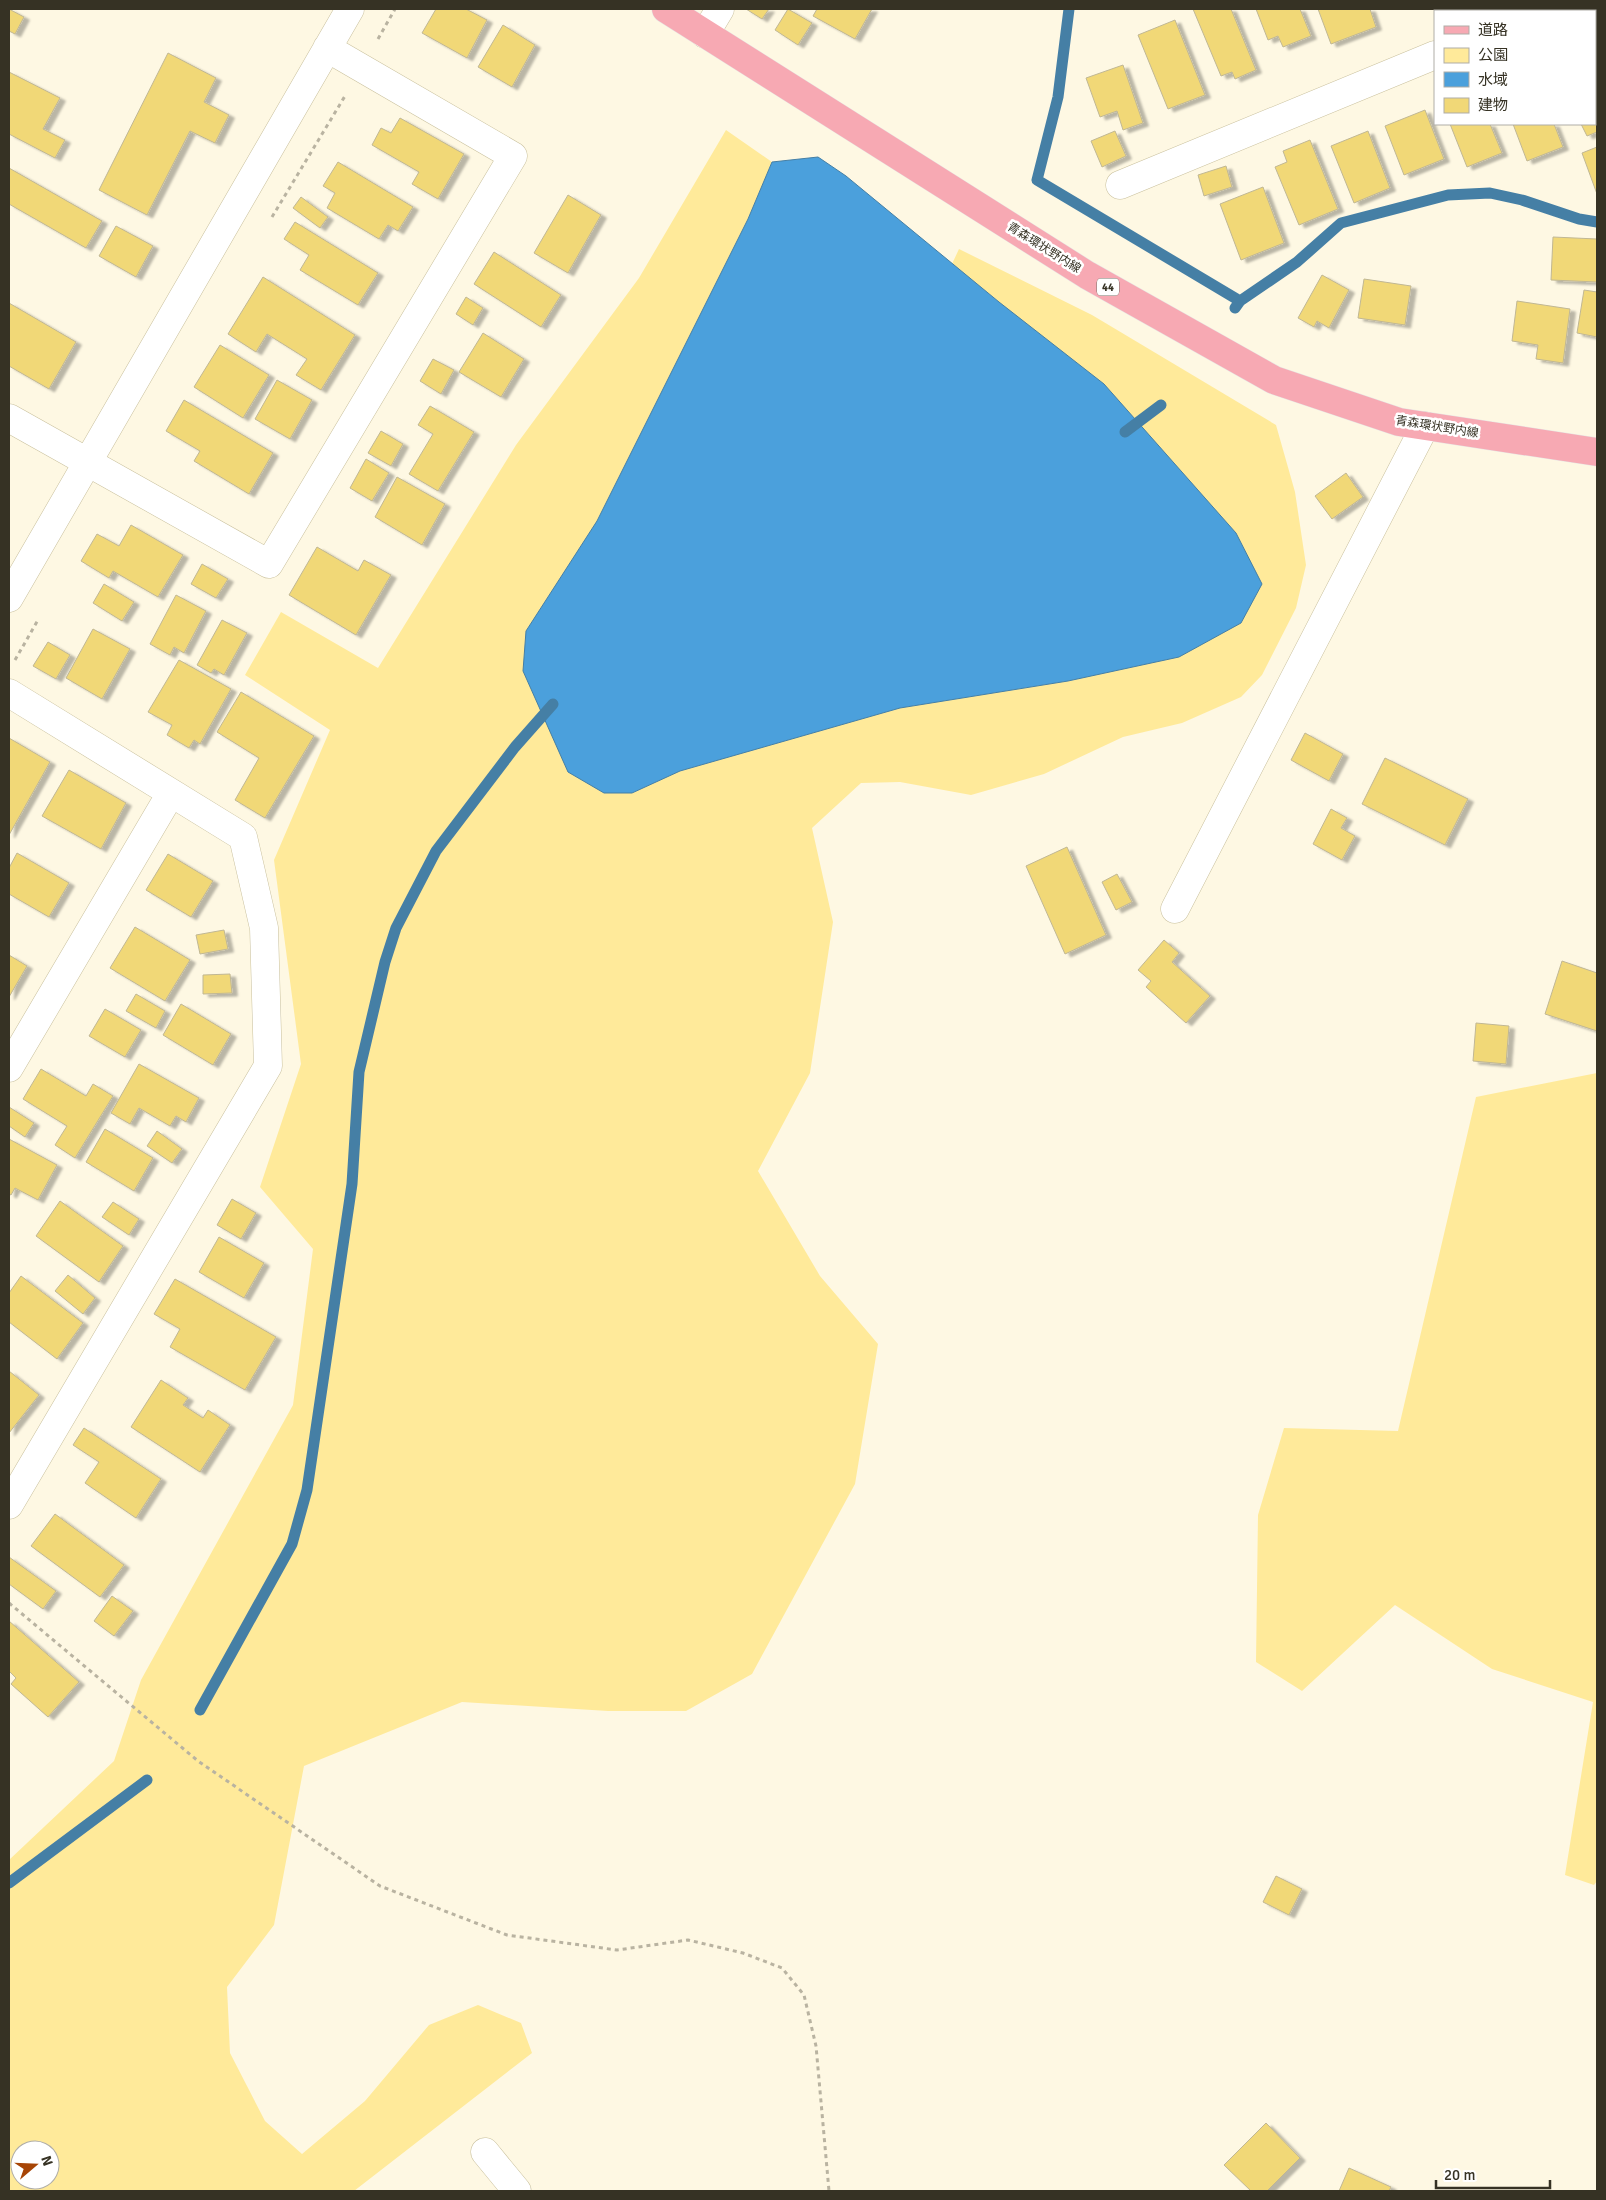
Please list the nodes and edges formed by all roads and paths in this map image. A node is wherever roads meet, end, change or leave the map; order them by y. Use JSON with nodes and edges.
{"nodes":[{"id":1,"x":350,"y":9,"type":"edge"},
{"id":2,"x":666,"y":9,"type":"edge"},
{"id":3,"x":720,"y":9,"type":"edge"},
{"id":4,"x":705,"y":34,"type":"junction"},
{"id":5,"x":328,"y":48,"type":"junction"},
{"id":6,"x":1434,"y":56,"type":"edge"},
{"id":7,"x":1120,"y":185,"type":"dead end"},
{"id":8,"x":9,"y":418,"type":"edge"},
{"id":9,"x":1425,"y":426,"type":"junction"},
{"id":10,"x":1597,"y":452,"type":"edge"},
{"id":11,"x":88,"y":462,"type":"junction"},
{"id":12,"x":9,"y":598,"type":"edge"},
{"id":13,"x":9,"y":693,"type":"edge"},
{"id":14,"x":171,"y":793,"type":"junction"},
{"id":15,"x":1175,"y":909,"type":"dead end"},
{"id":16,"x":9,"y":1068,"type":"edge"},
{"id":17,"x":9,"y":1505,"type":"edge"},
{"id":18,"x":9,"y":1603,"type":"edge"},
{"id":19,"x":485,"y":2152,"type":"dead end"},
{"id":20,"x":517,"y":2191,"type":"edge"},
{"id":21,"x":829,"y":2191,"type":"edge"}],
"edges":[{"from":1,"to":5,"type":"street"},
{"from":2,"to":4,"type":"main road","name":"青森環状野内線","number":"44"},
{"from":3,"to":4,"type":"street"},
{"from":4,"to":9,"type":"main road","name":"青森環状野内線","number":"44"},
{"from":5,"to":11,"type":"street"},
{"from":5,"to":11,"type":"street"},
{"from":6,"to":7,"type":"street"},
{"from":8,"to":11,"type":"street"},
{"from":9,"to":10,"type":"main road","name":"青森環状野内線","number":"44"},
{"from":9,"to":15,"type":"street"},
{"from":11,"to":12,"type":"street"},
{"from":13,"to":14,"type":"street"},
{"from":14,"to":16,"type":"street"},
{"from":14,"to":17,"type":"street"},
{"from":18,"to":21,"type":"path"},
{"from":19,"to":20,"type":"street"}]}
